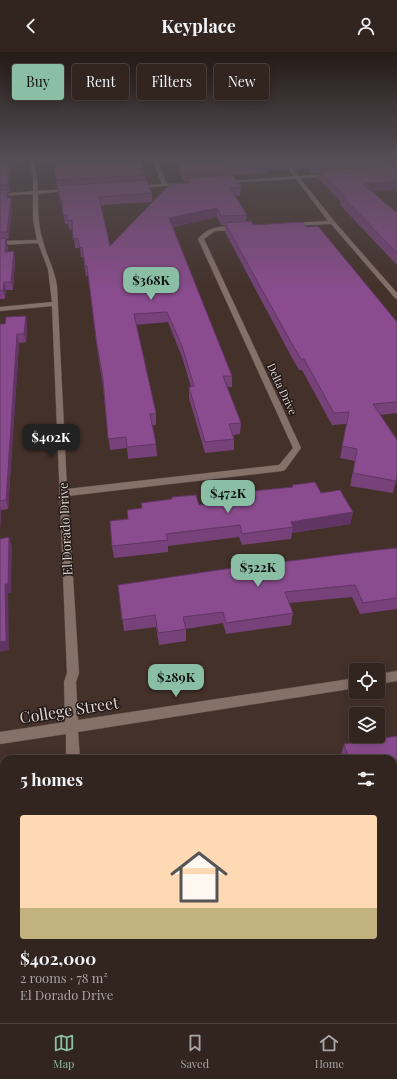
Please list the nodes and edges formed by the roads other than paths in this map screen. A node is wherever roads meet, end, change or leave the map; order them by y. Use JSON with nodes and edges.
{"nodes":[{"id":1,"x":35,"y":202,"type":"edge"},
{"id":2,"x":316,"y":202,"type":"edge"},
{"id":3,"x":332,"y":222,"type":"junction"},
{"id":4,"x":279,"y":225,"type":"edge"},
{"id":5,"x":249,"y":227,"type":"edge"},
{"id":6,"x":40,"y":241,"type":"junction"},
{"id":7,"x":0,"y":243,"type":"edge"},
{"id":8,"x":397,"y":297,"type":"edge"},
{"id":9,"x":55,"y":304,"type":"junction"},
{"id":10,"x":0,"y":309,"type":"edge"},
{"id":11,"x":63,"y":493,"type":"junction"},
{"id":12,"x":397,"y":676,"type":"edge"},
{"id":13,"x":385,"y":678,"type":"edge"},
{"id":14,"x":349,"y":684,"type":"edge"},
{"id":15,"x":72,"y":727,"type":"junction"},
{"id":16,"x":0,"y":738,"type":"edge"},
{"id":17,"x":73,"y":755,"type":"edge"}],
"edges":[{"from":1,"to":6,"type":"street","name":"El Dorado Drive"},
{"from":2,"to":3,"type":"street"},
{"from":3,"to":4,"type":"street"},
{"from":3,"to":8,"type":"street"},
{"from":5,"to":11,"type":"street","name":"Delta Drive"},
{"from":6,"to":7,"type":"street"},
{"from":6,"to":9,"type":"street","name":"El Dorado Drive"},
{"from":9,"to":10,"type":"street"},
{"from":9,"to":11,"type":"street","name":"El Dorado Drive"},
{"from":11,"to":15,"type":"street","name":"El Dorado Drive"},
{"from":12,"to":13,"type":"street"},
{"from":14,"to":15,"type":"street","name":"College Street"},
{"from":15,"to":16,"type":"street","name":"College Street"},
{"from":15,"to":17,"type":"street","name":"El Dorado Drive"}]}
